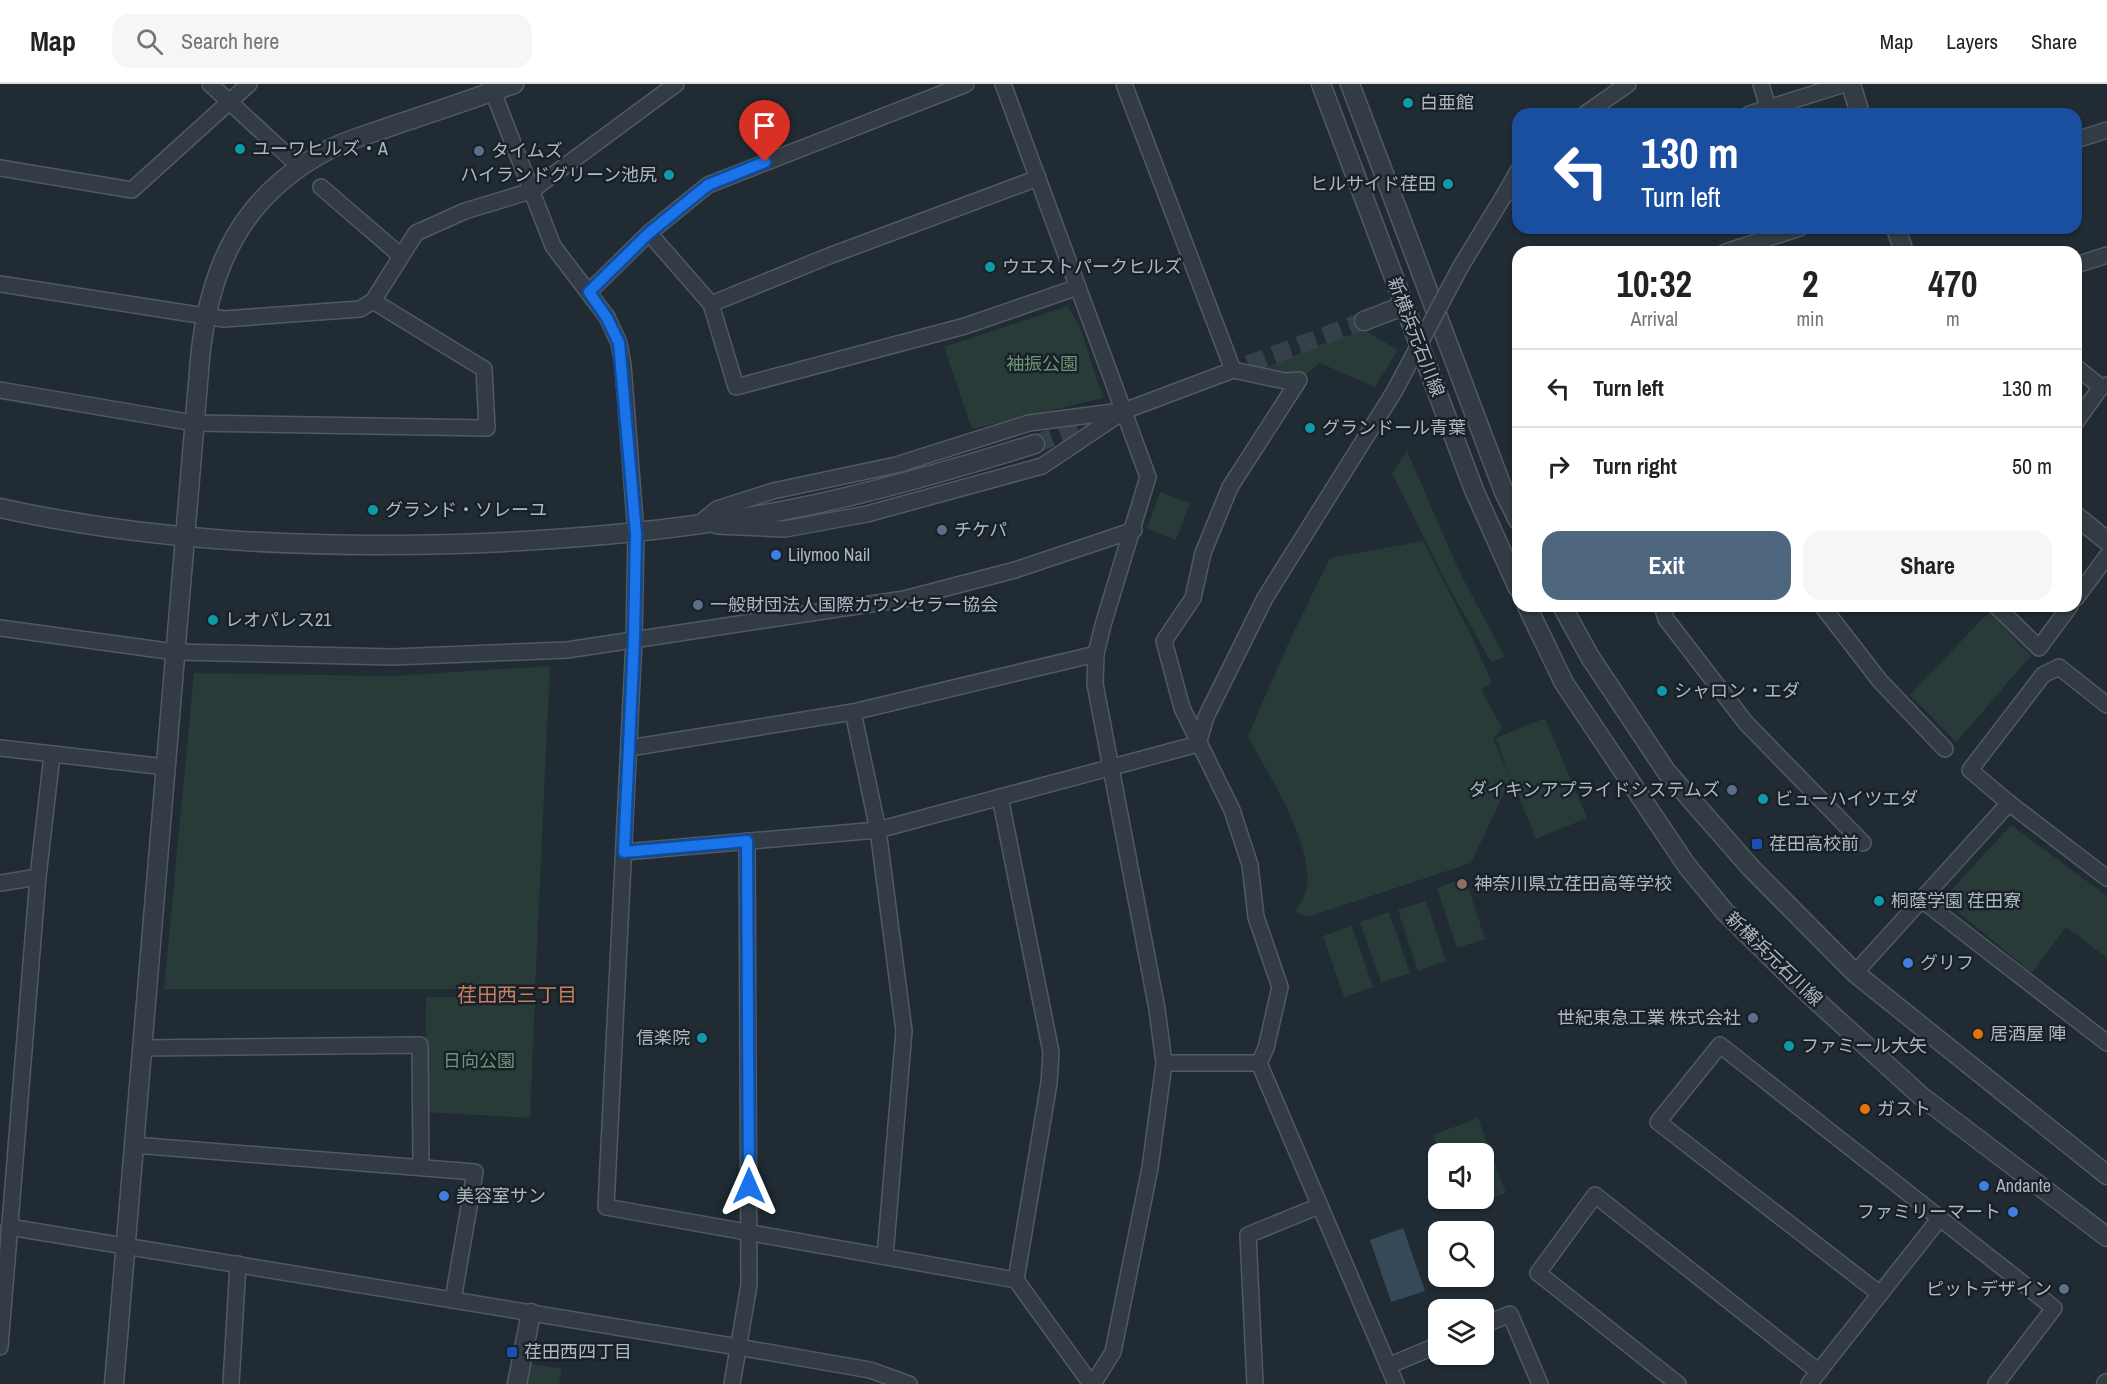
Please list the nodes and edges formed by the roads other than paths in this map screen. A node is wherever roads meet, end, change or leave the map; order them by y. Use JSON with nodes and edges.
{"nodes":[{"id":1,"x":210,"y":84,"type":"edge"},
{"id":2,"x":249,"y":84,"type":"edge"},
{"id":3,"x":514,"y":84,"type":"edge"},
{"id":4,"x":676,"y":84,"type":"edge"},
{"id":5,"x":966,"y":84,"type":"edge"},
{"id":6,"x":1003,"y":84,"type":"edge"},
{"id":7,"x":1124,"y":84,"type":"edge"},
{"id":8,"x":1321,"y":84,"type":"edge"},
{"id":9,"x":1350,"y":84,"type":"edge"},
{"id":10,"x":1628,"y":84,"type":"edge"},
{"id":11,"x":1761,"y":84,"type":"edge"},
{"id":12,"x":1845,"y":84,"type":"edge"},
{"id":13,"x":1851,"y":84,"type":"edge"},
{"id":14,"x":491,"y":88,"type":"edge"},
{"id":15,"x":230,"y":101,"type":"junction"},
{"id":16,"x":1594,"y":108,"type":"edge"},
{"id":17,"x":1768,"y":108,"type":"joint"},
{"id":18,"x":1858,"y":108,"type":"edge"},
{"id":19,"x":2107,"y":130,"type":"edge"},
{"id":20,"x":2082,"y":138,"type":"edge"},
{"id":21,"x":300,"y":167,"type":"junction"},
{"id":22,"x":0,"y":168,"type":"edge"},
{"id":23,"x":1038,"y":178,"type":"junction"},
{"id":24,"x":321,"y":187,"type":"dead end"},
{"id":25,"x":531,"y":191,"type":"junction"},
{"id":26,"x":1511,"y":192,"type":"edge"},
{"id":27,"x":649,"y":233,"type":"junction"},
{"id":28,"x":1781,"y":234,"type":"edge"},
{"id":29,"x":1744,"y":246,"type":"edge"},
{"id":30,"x":2107,"y":255,"type":"edge"},
{"id":31,"x":401,"y":256,"type":"junction"},
{"id":32,"x":2082,"y":263,"type":"edge"},
{"id":33,"x":0,"y":284,"type":"edge"},
{"id":34,"x":1078,"y":287,"type":"junction"},
{"id":35,"x":589,"y":292,"type":"junction"},
{"id":36,"x":373,"y":301,"type":"junction"},
{"id":37,"x":711,"y":304,"type":"junction"},
{"id":38,"x":1403,"y":306,"type":"junction"},
{"id":39,"x":204,"y":316,"type":"junction"},
{"id":40,"x":1364,"y":321,"type":"tunnel mouth"},
{"id":41,"x":1233,"y":370,"type":"junction"},
{"id":42,"x":2082,"y":371,"type":"edge"},
{"id":43,"x":2104,"y":386,"type":"edge"},
{"id":44,"x":0,"y":390,"type":"edge"},
{"id":45,"x":1124,"y":411,"type":"junction"},
{"id":46,"x":2082,"y":414,"type":"edge"},
{"id":47,"x":194,"y":423,"type":"junction"},
{"id":48,"x":1035,"y":444,"type":"tunnel mouth"},
{"id":49,"x":0,"y":508,"type":"edge"},
{"id":50,"x":1512,"y":508,"type":"edge"},
{"id":51,"x":2082,"y":521,"type":"edge"},
{"id":52,"x":699,"y":524,"type":"junction"},
{"id":53,"x":1134,"y":530,"type":"junction"},
{"id":54,"x":636,"y":534,"type":"junction"},
{"id":55,"x":184,"y":537,"type":"junction"},
{"id":56,"x":2107,"y":541,"type":"edge"},
{"id":57,"x":2107,"y":556,"type":"edge"},
{"id":58,"x":1512,"y":575,"type":"edge"},
{"id":59,"x":2082,"y":590,"type":"edge"},
{"id":60,"x":1530,"y":612,"type":"edge"},
{"id":61,"x":1565,"y":612,"type":"edge"},
{"id":62,"x":1664,"y":612,"type":"edge"},
{"id":63,"x":1827,"y":612,"type":"edge"},
{"id":64,"x":2002,"y":612,"type":"edge"},
{"id":65,"x":2066,"y":612,"type":"edge"},
{"id":66,"x":0,"y":628,"type":"edge"},
{"id":67,"x":634,"y":640,"type":"junction"},
{"id":68,"x":175,"y":652,"type":"junction"},
{"id":69,"x":1096,"y":654,"type":"junction"},
{"id":70,"x":2107,"y":705,"type":"edge"},
{"id":71,"x":853,"y":712,"type":"junction"},
{"id":72,"x":1198,"y":744,"type":"junction"},
{"id":73,"x":0,"y":748,"type":"edge"},
{"id":74,"x":629,"y":748,"type":"junction"},
{"id":75,"x":1945,"y":749,"type":"dead end"},
{"id":76,"x":52,"y":755,"type":"junction"},
{"id":77,"x":165,"y":767,"type":"junction"},
{"id":78,"x":1110,"y":768,"type":"junction"},
{"id":79,"x":1000,"y":797,"type":"junction"},
{"id":80,"x":2009,"y":803,"type":"junction"},
{"id":81,"x":878,"y":830,"type":"junction"},
{"id":82,"x":747,"y":841,"type":"junction"},
{"id":83,"x":1863,"y":843,"type":"dead end"},
{"id":84,"x":624,"y":852,"type":"junction"},
{"id":85,"x":38,"y":877,"type":"junction"},
{"id":86,"x":2107,"y":878,"type":"edge"},
{"id":87,"x":0,"y":883,"type":"edge"},
{"id":88,"x":1922,"y":900,"type":"junction"},
{"id":89,"x":1855,"y":973,"type":"junction"},
{"id":90,"x":2107,"y":1043,"type":"edge"},
{"id":91,"x":142,"y":1048,"type":"junction"},
{"id":92,"x":1164,"y":1063,"type":"junction"},
{"id":93,"x":1259,"y":1064,"type":"junction"},
{"id":94,"x":134,"y":1145,"type":"junction"},
{"id":95,"x":421,"y":1167,"type":"junction"},
{"id":96,"x":2107,"y":1174,"type":"edge"},
{"id":97,"x":1319,"y":1206,"type":"junction"},
{"id":98,"x":1940,"y":1218,"type":"junction"},
{"id":99,"x":9,"y":1227,"type":"junction"},
{"id":100,"x":749,"y":1232,"type":"junction"},
{"id":101,"x":2107,"y":1237,"type":"edge"},
{"id":102,"x":125,"y":1245,"type":"junction"},
{"id":103,"x":885,"y":1256,"type":"junction"},
{"id":104,"x":238,"y":1264,"type":"junction"},
{"id":105,"x":1016,"y":1280,"type":"junction"},
{"id":106,"x":1880,"y":1294,"type":"junction"},
{"id":107,"x":453,"y":1300,"type":"junction"},
{"id":108,"x":531,"y":1313,"type":"junction"},
{"id":109,"x":1494,"y":1321,"type":"edge"},
{"id":110,"x":0,"y":1347,"type":"edge"},
{"id":111,"x":738,"y":1347,"type":"junction"},
{"id":112,"x":1428,"y":1349,"type":"edge"},
{"id":113,"x":1388,"y":1366,"type":"junction"},
{"id":114,"x":1814,"y":1378,"type":"edge"},
{"id":115,"x":114,"y":1384,"type":"edge"},
{"id":116,"x":231,"y":1384,"type":"edge"},
{"id":117,"x":517,"y":1384,"type":"edge"},
{"id":118,"x":732,"y":1384,"type":"edge"},
{"id":119,"x":909,"y":1384,"type":"edge"},
{"id":120,"x":1092,"y":1384,"type":"edge"},
{"id":121,"x":1255,"y":1384,"type":"edge"},
{"id":122,"x":1396,"y":1384,"type":"edge"},
{"id":123,"x":1540,"y":1384,"type":"edge"},
{"id":124,"x":1678,"y":1384,"type":"edge"},
{"id":125,"x":1996,"y":1384,"type":"edge"}],
"edges":[{"from":1,"to":15,"type":"street"},
{"from":2,"to":15,"type":"street"},
{"from":3,"to":14,"type":"street"},
{"from":4,"to":25,"type":"street"},
{"from":5,"to":27,"type":"street"},
{"from":6,"to":23,"type":"street"},
{"from":7,"to":41,"type":"street"},
{"from":8,"to":38,"type":"street","name":"新横浜元石川線"},
{"from":9,"to":50,"type":"street","name":"新横浜元石川線"},
{"from":10,"to":16,"type":"street"},
{"from":11,"to":17,"type":"street"},
{"from":12,"to":17,"type":"street"},
{"from":13,"to":18,"type":"street"},
{"from":14,"to":21,"type":"street"},
{"from":14,"to":25,"type":"street"},
{"from":15,"to":21,"type":"street"},
{"from":15,"to":22,"type":"street"},
{"from":19,"to":20,"type":"street"},
{"from":21,"to":39,"type":"street"},
{"from":23,"to":34,"type":"street"},
{"from":23,"to":37,"type":"street"},
{"from":24,"to":31,"type":"street"},
{"from":25,"to":31,"type":"street"},
{"from":25,"to":35,"type":"street"},
{"from":26,"to":72,"type":"street","bridge":true},
{"from":27,"to":35,"type":"street"},
{"from":27,"to":37,"type":"street"},
{"from":28,"to":29,"type":"street"},
{"from":30,"to":32,"type":"street"},
{"from":31,"to":36,"type":"street"},
{"from":33,"to":39,"type":"street"},
{"from":34,"to":37,"type":"street"},
{"from":34,"to":45,"type":"street"},
{"from":35,"to":54,"type":"street"},
{"from":36,"to":39,"type":"street"},
{"from":36,"to":47,"type":"street"},
{"from":38,"to":40,"type":"street"},
{"from":38,"to":58,"type":"street","name":"新横浜元石川線"},
{"from":39,"to":47,"type":"street"},
{"from":41,"to":45,"type":"street"},
{"from":41,"to":72,"type":"street"},
{"from":42,"to":43,"type":"street"},
{"from":43,"to":46,"type":"street"},
{"from":44,"to":47,"type":"street"},
{"from":45,"to":52,"type":"street"},
{"from":45,"to":52,"type":"street"},
{"from":45,"to":53,"type":"street"},
{"from":47,"to":55,"type":"street"},
{"from":48,"to":52,"type":"street"},
{"from":49,"to":55,"type":"street"},
{"from":51,"to":56,"type":"street"},
{"from":52,"to":54,"type":"street"},
{"from":53,"to":67,"type":"street"},
{"from":53,"to":69,"type":"street"},
{"from":54,"to":55,"type":"street"},
{"from":54,"to":67,"type":"street"},
{"from":55,"to":68,"type":"street"},
{"from":57,"to":59,"type":"street"},
{"from":60,"to":101,"type":"street","name":"新横浜元石川線"},
{"from":61,"to":89,"type":"street"},
{"from":62,"to":83,"type":"street"},
{"from":63,"to":75,"type":"street"},
{"from":64,"to":65,"type":"street"},
{"from":66,"to":68,"type":"street"},
{"from":67,"to":68,"type":"street"},
{"from":67,"to":74,"type":"street"},
{"from":68,"to":77,"type":"street"},
{"from":69,"to":71,"type":"street"},
{"from":69,"to":78,"type":"street"},
{"from":70,"to":80,"type":"street"},
{"from":71,"to":74,"type":"street"},
{"from":71,"to":81,"type":"street"},
{"from":72,"to":78,"type":"street"},
{"from":72,"to":93,"type":"street"},
{"from":73,"to":76,"type":"street"},
{"from":74,"to":84,"type":"street"},
{"from":76,"to":77,"type":"street"},
{"from":76,"to":85,"type":"street"},
{"from":77,"to":91,"type":"street"},
{"from":78,"to":79,"type":"street"},
{"from":78,"to":92,"type":"street"},
{"from":79,"to":81,"type":"street"},
{"from":79,"to":105,"type":"street"},
{"from":80,"to":86,"type":"street"},
{"from":80,"to":88,"type":"street"},
{"from":81,"to":82,"type":"street"},
{"from":81,"to":103,"type":"street"},
{"from":82,"to":84,"type":"street"},
{"from":82,"to":100,"type":"street"},
{"from":84,"to":100,"type":"street"},
{"from":85,"to":87,"type":"street"},
{"from":85,"to":99,"type":"street"},
{"from":88,"to":89,"type":"street"},
{"from":88,"to":90,"type":"street"},
{"from":89,"to":96,"type":"street"},
{"from":91,"to":94,"type":"street"},
{"from":91,"to":95,"type":"street"},
{"from":92,"to":93,"type":"street"},
{"from":92,"to":120,"type":"street"},
{"from":93,"to":97,"type":"street"},
{"from":94,"to":95,"type":"street"},
{"from":94,"to":102,"type":"street"},
{"from":95,"to":107,"type":"street"},
{"from":97,"to":113,"type":"street"},
{"from":97,"to":121,"type":"street"},
{"from":98,"to":106,"type":"street"},
{"from":98,"to":106,"type":"street"},
{"from":98,"to":125,"type":"street"},
{"from":99,"to":102,"type":"street"},
{"from":99,"to":110,"type":"street"},
{"from":100,"to":103,"type":"street"},
{"from":100,"to":111,"type":"street"},
{"from":102,"to":104,"type":"street"},
{"from":102,"to":115,"type":"street"},
{"from":103,"to":105,"type":"street"},
{"from":104,"to":107,"type":"street"},
{"from":104,"to":116,"type":"street"},
{"from":105,"to":120,"type":"street"},
{"from":106,"to":114,"type":"street"},
{"from":107,"to":108,"type":"street"},
{"from":108,"to":111,"type":"street"},
{"from":108,"to":117,"type":"street"},
{"from":109,"to":123,"type":"street"},
{"from":111,"to":118,"type":"street"},
{"from":111,"to":119,"type":"street"},
{"from":112,"to":113,"type":"street"},
{"from":113,"to":122,"type":"street"},
{"from":114,"to":124,"type":"street"}]}
